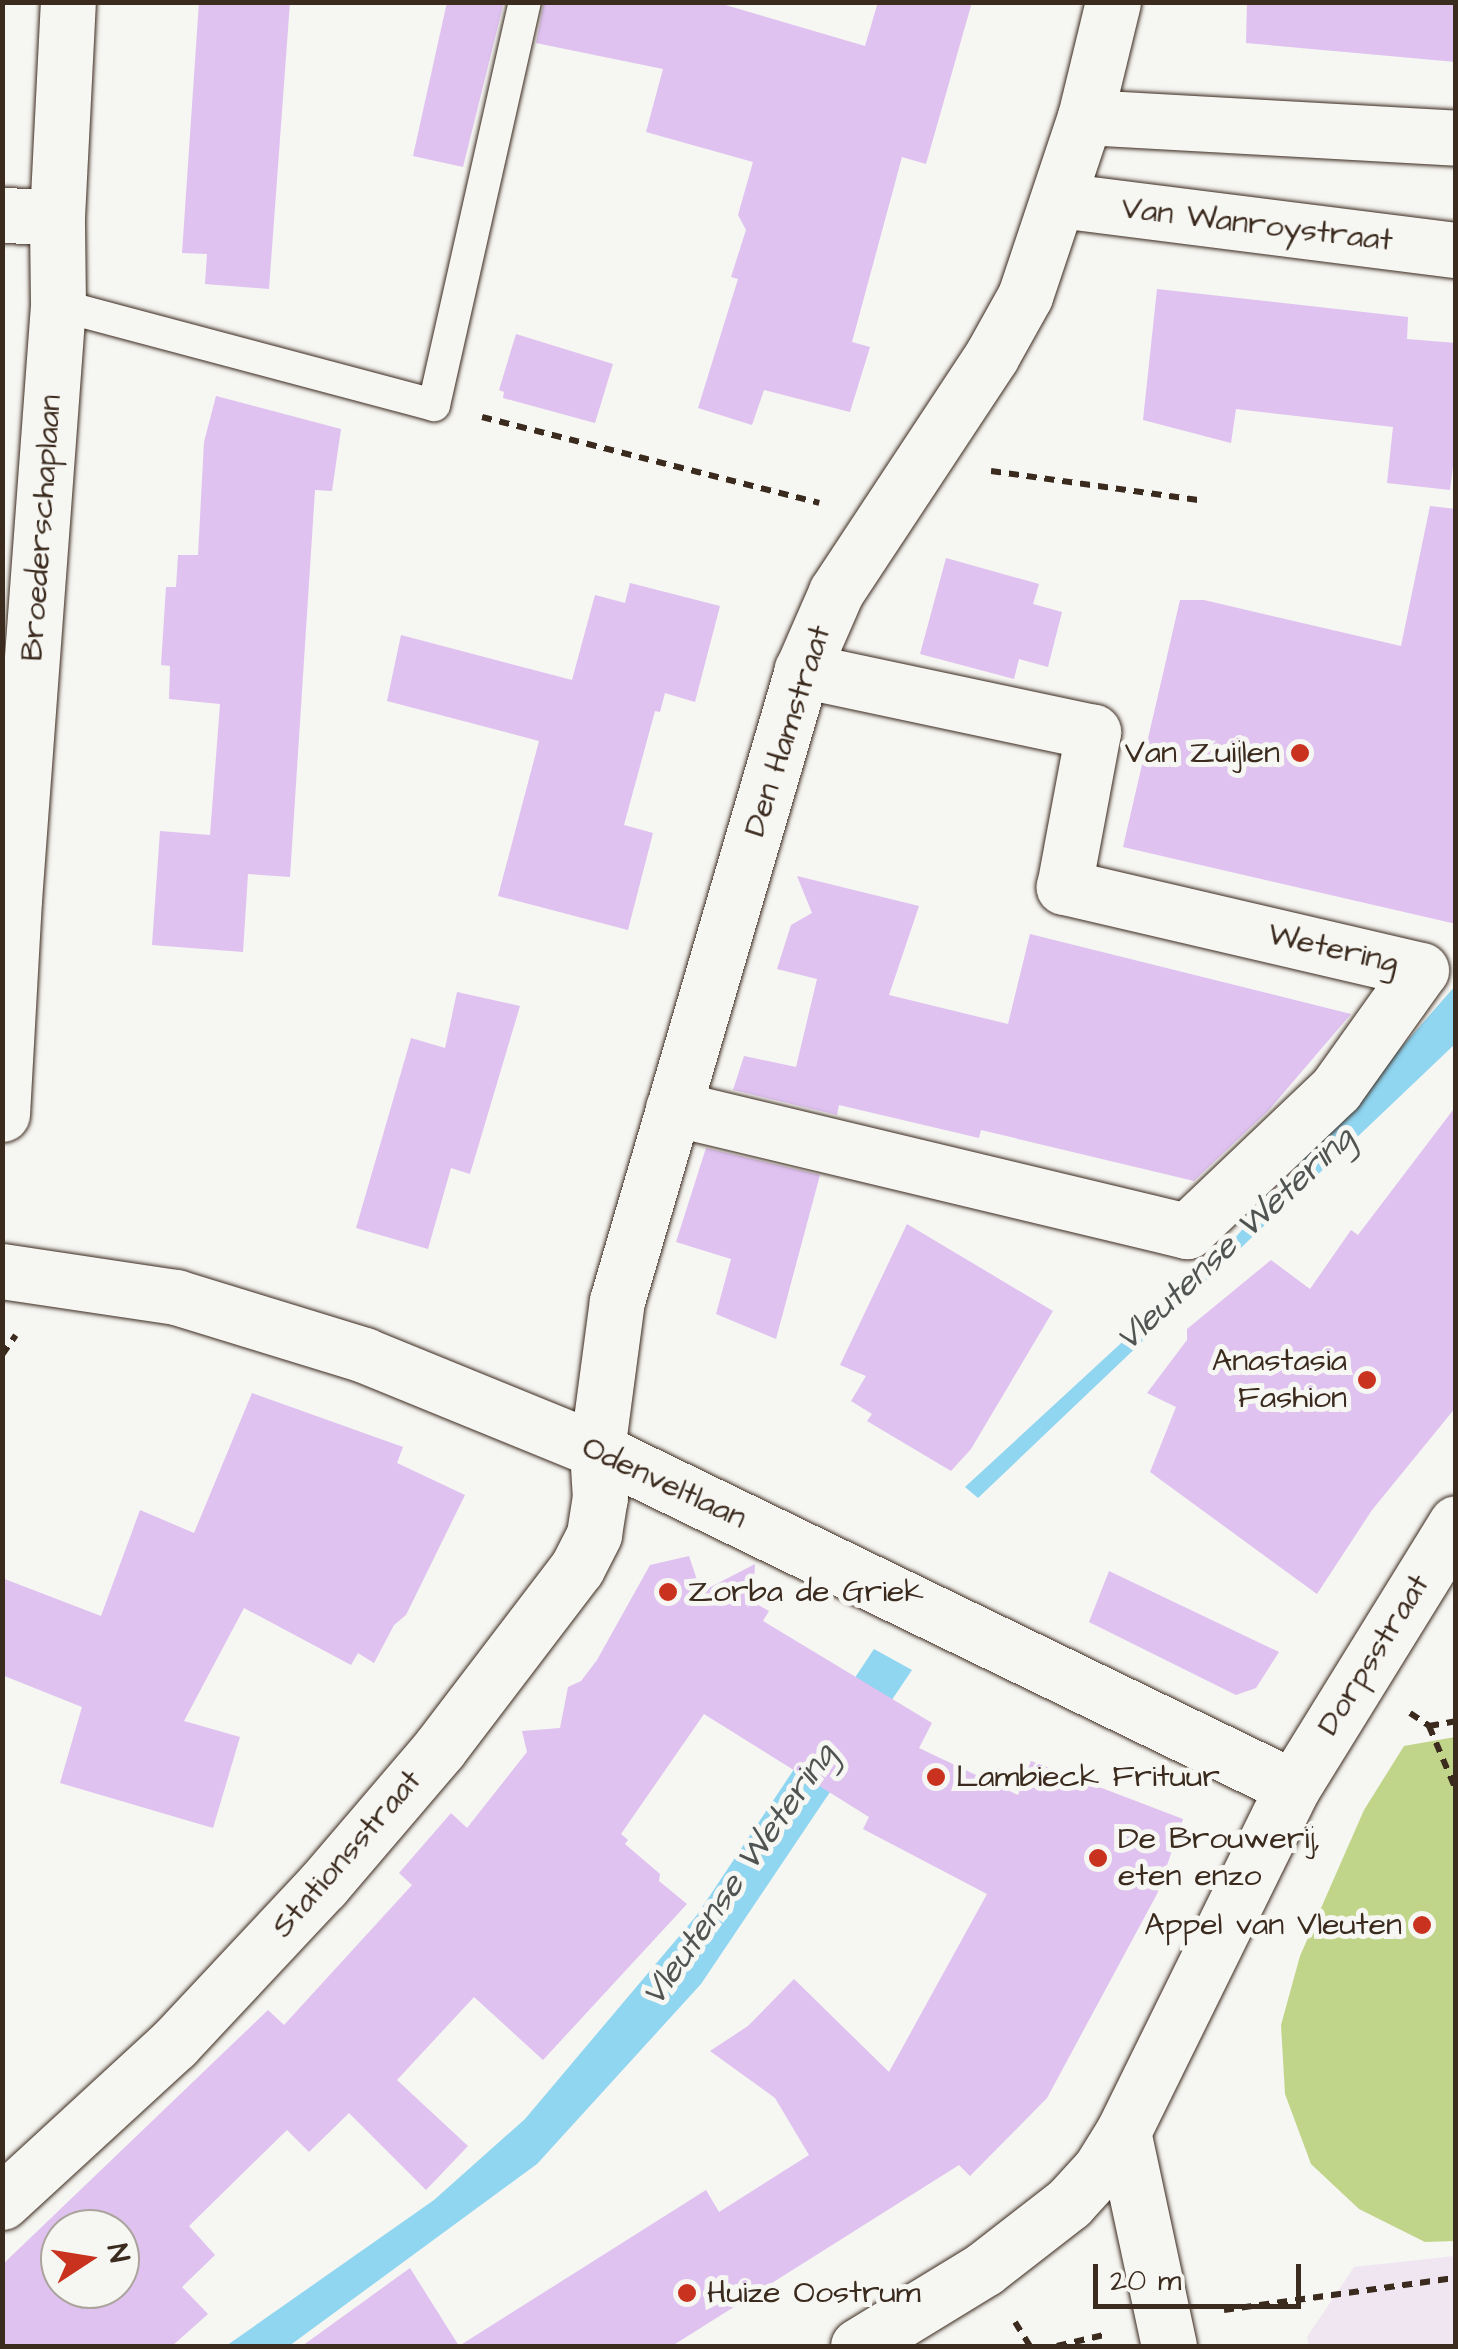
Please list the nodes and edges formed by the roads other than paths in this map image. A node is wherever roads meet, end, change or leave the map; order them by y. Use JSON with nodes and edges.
{"nodes":[{"id":1,"x":68,"y":2,"type":"edge"},
{"id":2,"x":525,"y":2,"type":"edge"},
{"id":3,"x":1112,"y":2,"type":"edge"},
{"id":4,"x":1085,"y":117,"type":"junction"},
{"id":5,"x":1456,"y":138,"type":"edge"},
{"id":6,"x":1059,"y":200,"type":"junction"},
{"id":7,"x":2,"y":215,"type":"edge"},
{"id":8,"x":57,"y":217,"type":"junction"},
{"id":9,"x":1456,"y":250,"type":"edge"},
{"id":10,"x":58,"y":306,"type":"junction"},
{"id":11,"x":802,"y":670,"type":"junction"},
{"id":12,"x":673,"y":1108,"type":"junction"},
{"id":13,"x":2,"y":1114,"type":"edge"},
{"id":14,"x":2,"y":1272,"type":"edge"},
{"id":15,"x":597,"y":1450,"type":"junction"},
{"id":16,"x":1456,"y":1523,"type":"edge"},
{"id":17,"x":1293,"y":1786,"type":"junction"},
{"id":18,"x":1124,"y":2132,"type":"junction"},
{"id":19,"x":2,"y":2202,"type":"edge"},
{"id":20,"x":1166,"y":2333,"type":"edge"},
{"id":21,"x":858,"y":2346,"type":"edge"}],
"edges":[{"from":1,"to":8,"type":"street","name":"Broederschaplaan"},
{"from":2,"to":10,"type":"lane"},
{"from":3,"to":4,"type":"street","name":"Den Hamstraat"},
{"from":4,"to":5,"type":"street"},
{"from":4,"to":6,"type":"street","name":"Den Hamstraat"},
{"from":6,"to":9,"type":"street","name":"Van Wanroystraat"},
{"from":6,"to":11,"type":"street","name":"Den Hamstraat"},
{"from":7,"to":8,"type":"street"},
{"from":8,"to":10,"type":"street","name":"Broederschaplaan"},
{"from":10,"to":13,"type":"street","name":"Broederschaplaan"},
{"from":11,"to":12,"type":"street","name":"Den Hamstraat"},
{"from":11,"to":12,"type":"street","name":"Wetering"},
{"from":12,"to":15,"type":"street","name":"Den Hamstraat"},
{"from":14,"to":15,"type":"street","name":"Odenveltlaan"},
{"from":15,"to":17,"type":"street","name":"Odenveltlaan"},
{"from":15,"to":19,"type":"street","name":"Stationsstraat"},
{"from":16,"to":17,"type":"street","name":"Dorpsstraat"},
{"from":17,"to":18,"type":"street","name":"Dorpsstraat"},
{"from":18,"to":20,"type":"street"},
{"from":18,"to":21,"type":"street","name":"Dorpsstraat"}]}
